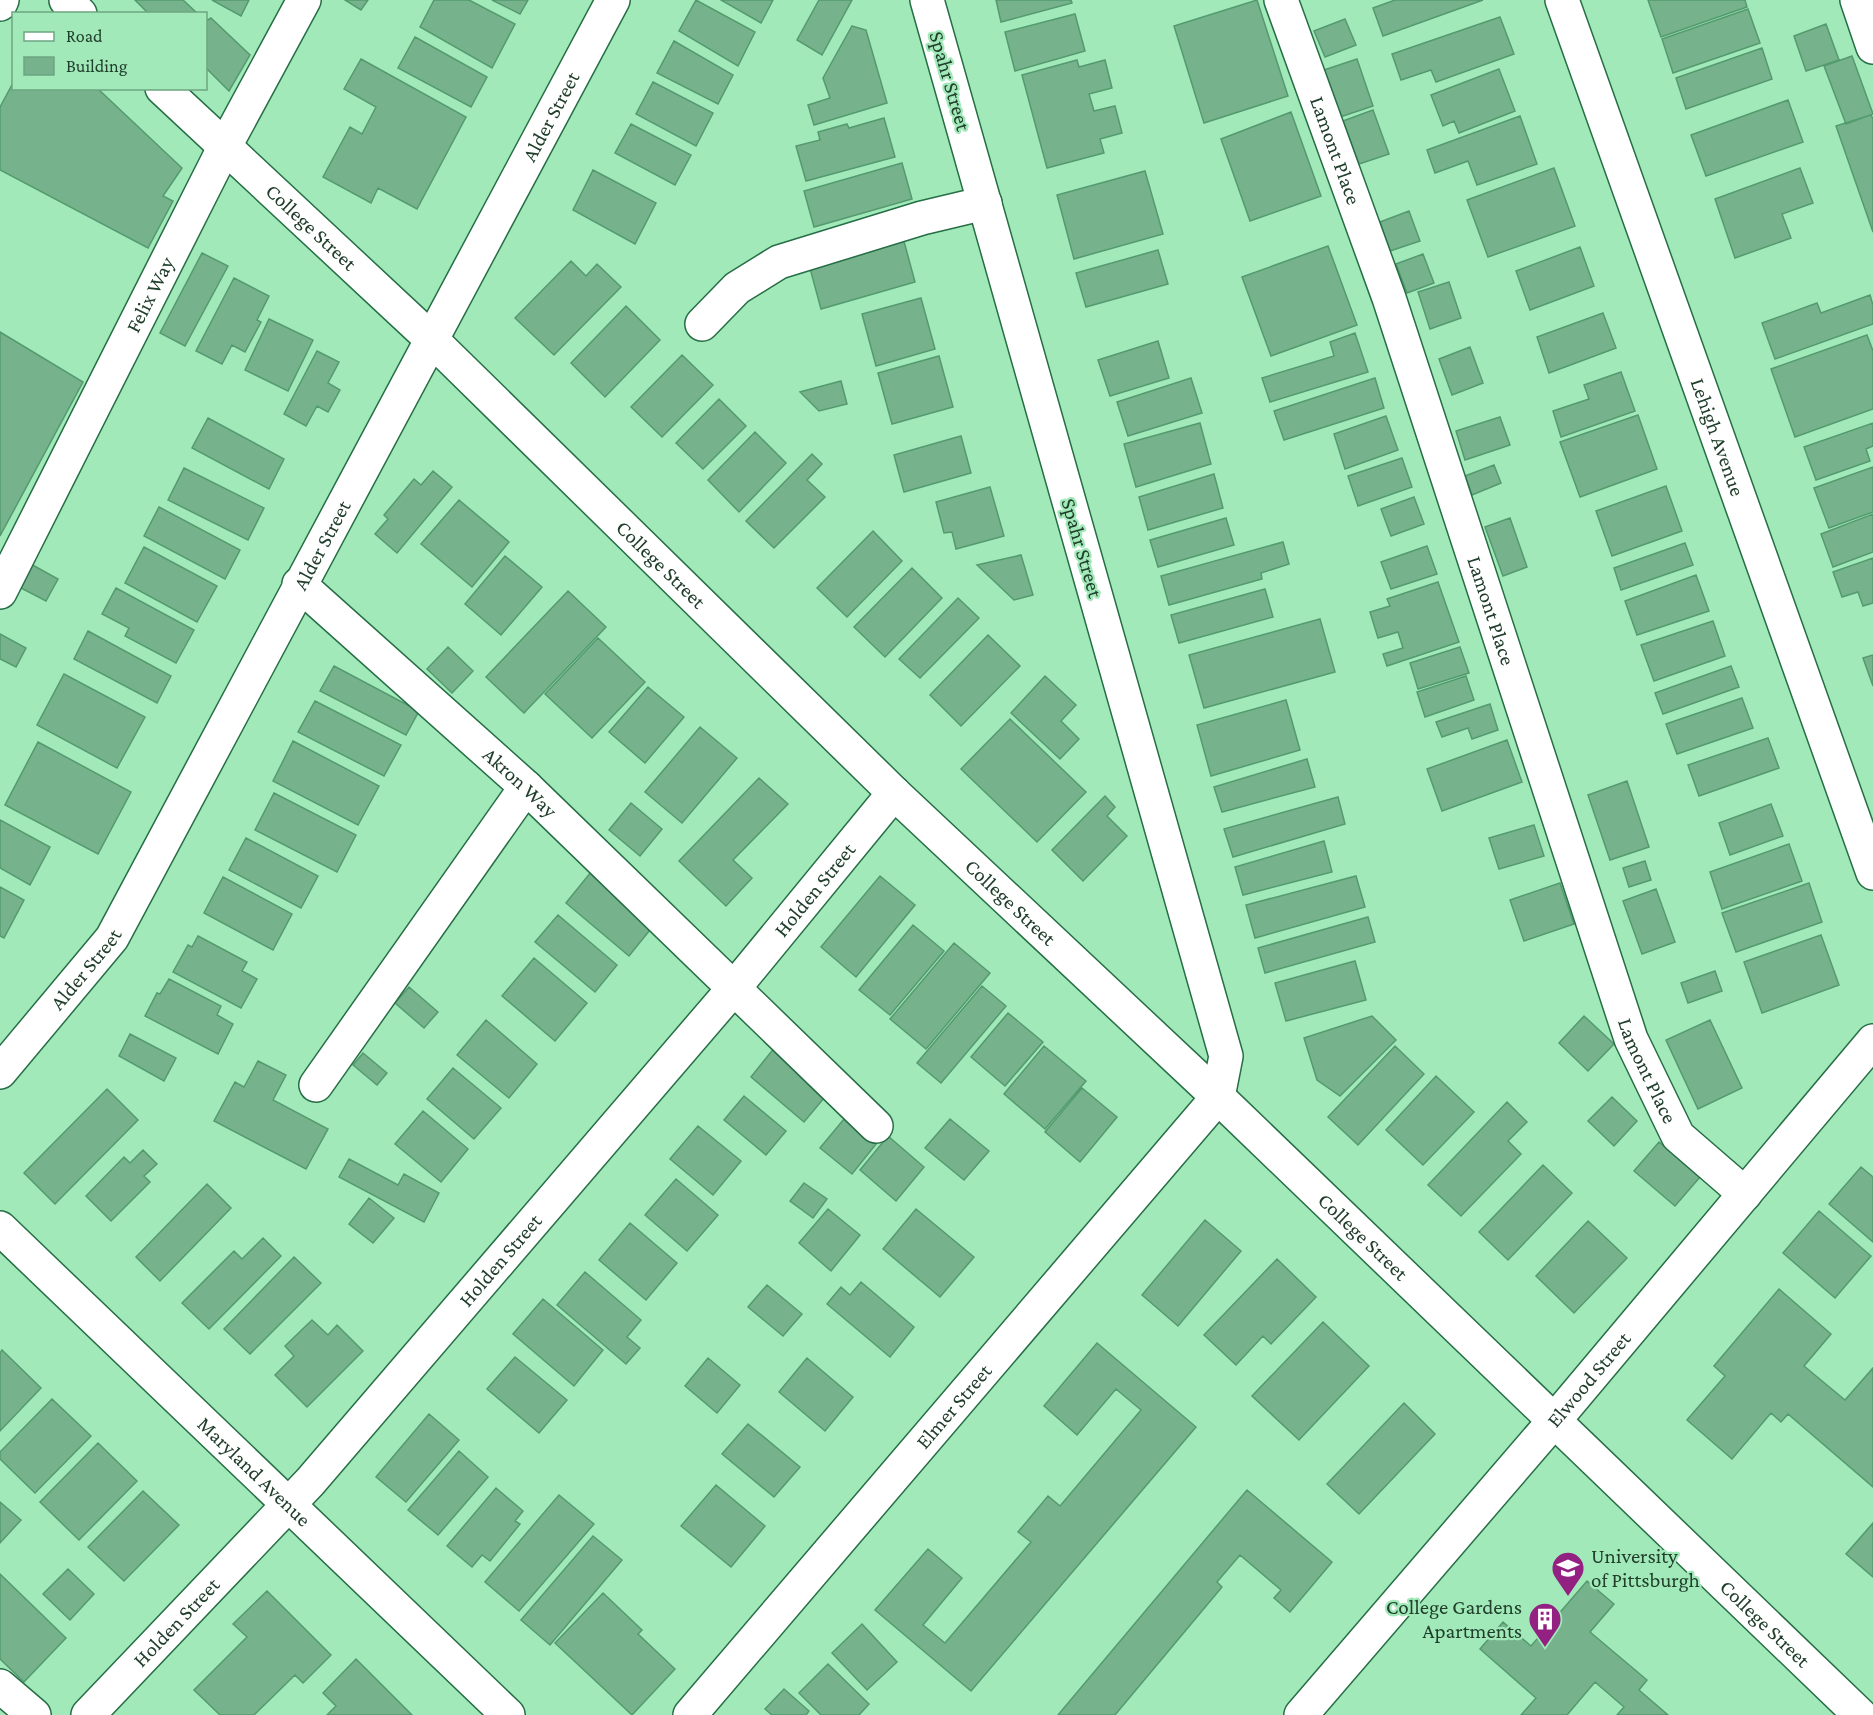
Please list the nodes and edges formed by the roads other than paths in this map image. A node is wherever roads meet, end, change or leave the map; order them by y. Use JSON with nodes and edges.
{"nodes":[{"id":1,"x":2,"y":0,"type":"edge"},
{"id":2,"x":66,"y":0,"type":"edge"},
{"id":3,"x":304,"y":0,"type":"edge"},
{"id":4,"x":613,"y":0,"type":"edge"},
{"id":5,"x":927,"y":0,"type":"edge"},
{"id":6,"x":1281,"y":0,"type":"edge"},
{"id":7,"x":1562,"y":0,"type":"edge"},
{"id":8,"x":1857,"y":0,"type":"edge"},
{"id":9,"x":0,"y":4,"type":"edge"},
{"id":10,"x":78,"y":12,"type":"edge"},
{"id":11,"x":1873,"y":47,"type":"edge"},
{"id":12,"x":164,"y":90,"type":"edge"},
{"id":13,"x":225,"y":146,"type":"junction"},
{"id":14,"x":985,"y":203,"type":"junction"},
{"id":15,"x":702,"y":324,"type":"dead end"},
{"id":16,"x":430,"y":338,"type":"junction"},
{"id":17,"x":299,"y":584,"type":"junction"},
{"id":18,"x":0,"y":592,"type":"edge"},
{"id":19,"x":526,"y":787,"type":"junction"},
{"id":20,"x":894,"y":793,"type":"junction"},
{"id":21,"x":1873,"y":873,"type":"edge"},
{"id":22,"x":734,"y":988,"type":"junction"},
{"id":23,"x":1873,"y":1041,"type":"edge"},
{"id":24,"x":0,"y":1072,"type":"edge"},
{"id":25,"x":316,"y":1086,"type":"dead end"},
{"id":26,"x":1218,"y":1097,"type":"junction"},
{"id":27,"x":876,"y":1126,"type":"dead end"},
{"id":28,"x":1745,"y":1194,"type":"junction"},
{"id":29,"x":0,"y":1228,"type":"edge"},
{"id":30,"x":1553,"y":1422,"type":"junction"},
{"id":31,"x":289,"y":1507,"type":"junction"},
{"id":32,"x":0,"y":1686,"type":"edge"},
{"id":33,"x":34,"y":1715,"type":"edge"},
{"id":34,"x":88,"y":1715,"type":"edge"},
{"id":35,"x":508,"y":1715,"type":"edge"},
{"id":36,"x":690,"y":1715,"type":"edge"},
{"id":37,"x":1301,"y":1715,"type":"edge"},
{"id":38,"x":1860,"y":1715,"type":"edge"}],
"edges":[{"from":1,"to":9,"type":"street"},
{"from":2,"to":10,"type":"street"},
{"from":3,"to":13,"type":"street","name":"Felix Way"},
{"from":4,"to":16,"type":"street","name":"Alder Street"},
{"from":5,"to":14,"type":"street","name":"Spahr Street"},
{"from":6,"to":28,"type":"street","name":"Lamont Place"},
{"from":7,"to":21,"type":"street","name":"Lehigh Avenue"},
{"from":8,"to":11,"type":"street"},
{"from":12,"to":13,"type":"street","name":"College Street"},
{"from":13,"to":16,"type":"street","name":"College Street"},
{"from":13,"to":18,"type":"street","name":"Felix Way"},
{"from":14,"to":15,"type":"street"},
{"from":14,"to":26,"type":"street","name":"Spahr Street"},
{"from":16,"to":17,"type":"street","name":"Alder Street"},
{"from":16,"to":20,"type":"street","name":"College Street"},
{"from":17,"to":19,"type":"street","name":"Akron Way"},
{"from":17,"to":24,"type":"street","name":"Alder Street"},
{"from":19,"to":22,"type":"street","name":"Akron Way"},
{"from":19,"to":25,"type":"street"},
{"from":20,"to":22,"type":"street","name":"Holden Street"},
{"from":20,"to":26,"type":"street","name":"College Street"},
{"from":22,"to":27,"type":"street","name":"Akron Way"},
{"from":22,"to":31,"type":"street","name":"Holden Street"},
{"from":23,"to":28,"type":"street","name":"Elwood Street"},
{"from":26,"to":30,"type":"street","name":"College Street"},
{"from":26,"to":36,"type":"street","name":"Elmer Street"},
{"from":28,"to":30,"type":"street","name":"Elwood Street"},
{"from":29,"to":31,"type":"street","name":"Maryland Avenue"},
{"from":30,"to":37,"type":"street","name":"Elwood Street"},
{"from":30,"to":38,"type":"street","name":"College Street"},
{"from":31,"to":34,"type":"street","name":"Holden Street"},
{"from":31,"to":35,"type":"street","name":"Maryland Avenue"},
{"from":32,"to":33,"type":"street"}]}
